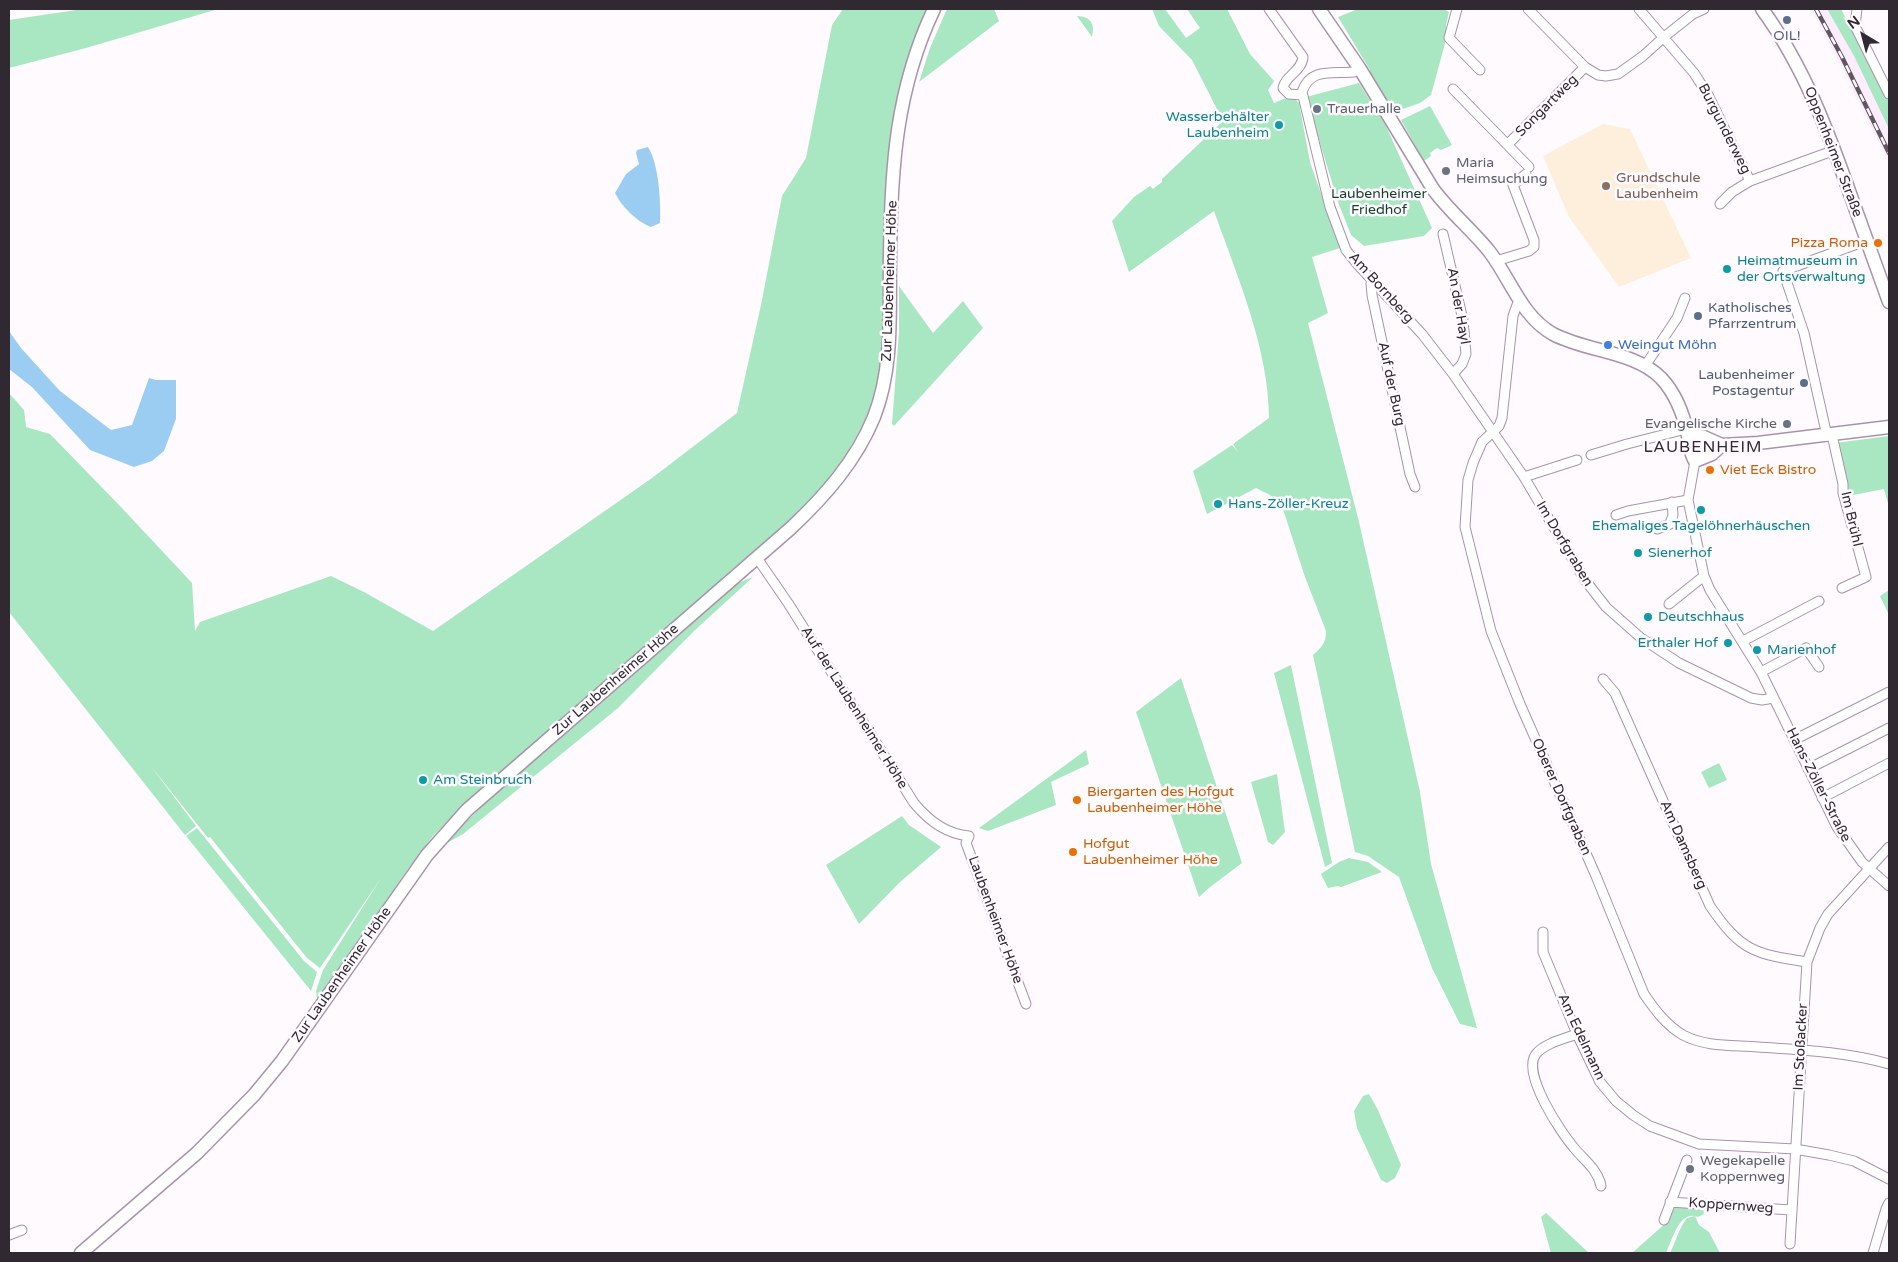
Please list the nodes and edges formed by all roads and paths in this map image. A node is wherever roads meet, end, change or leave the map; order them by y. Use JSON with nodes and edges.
{"nodes":[{"id":1,"x":934,"y":9,"type":"edge"},
{"id":2,"x":1269,"y":9,"type":"edge"},
{"id":3,"x":1319,"y":9,"type":"edge"},
{"id":4,"x":1457,"y":9,"type":"edge"},
{"id":5,"x":1528,"y":9,"type":"edge"},
{"id":6,"x":1639,"y":9,"type":"edge"},
{"id":7,"x":1704,"y":9,"type":"edge"},
{"id":8,"x":1762,"y":9,"type":"edge"},
{"id":9,"x":1857,"y":9,"type":"edge"},
{"id":10,"x":1664,"y":37,"type":"junction"},
{"id":11,"x":1585,"y":67,"type":"junction"},
{"id":12,"x":1360,"y":69,"type":"junction"},
{"id":13,"x":1480,"y":70,"type":"dead end"},
{"id":14,"x":1452,"y":90,"type":"dead end"},
{"id":15,"x":1889,"y":94,"type":"edge"},
{"id":16,"x":1302,"y":95,"type":"junction"},
{"id":17,"x":1508,"y":144,"type":"junction"},
{"id":18,"x":1835,"y":150,"type":"junction"},
{"id":19,"x":1750,"y":181,"type":"junction"},
{"id":20,"x":1720,"y":204,"type":"dead end"},
{"id":21,"x":1443,"y":234,"type":"dead end"},
{"id":22,"x":1868,"y":240,"type":"junction"},
{"id":23,"x":1496,"y":261,"type":"junction"},
{"id":24,"x":1373,"y":281,"type":"junction"},
{"id":25,"x":1684,"y":298,"type":"dead end"},
{"id":26,"x":1521,"y":301,"type":"junction"},
{"id":27,"x":1889,"y":302,"type":"edge"},
{"id":28,"x":1645,"y":366,"type":"junction"},
{"id":29,"x":1453,"y":374,"type":"junction"},
{"id":30,"x":1889,"y":427,"type":"edge"},
{"id":31,"x":1493,"y":432,"type":"junction"},
{"id":32,"x":1687,"y":432,"type":"junction"},
{"id":33,"x":1829,"y":436,"type":"junction"},
{"id":34,"x":1722,"y":446,"type":"junction"},
{"id":35,"x":1591,"y":456,"type":"dead end"},
{"id":36,"x":1577,"y":460,"type":"dead end"},
{"id":37,"x":1695,"y":462,"type":"junction"},
{"id":38,"x":1524,"y":477,"type":"junction"},
{"id":39,"x":1415,"y":487,"type":"dead end"},
{"id":40,"x":1688,"y":500,"type":"junction"},
{"id":41,"x":1672,"y":502,"type":"junction"},
{"id":42,"x":1616,"y":515,"type":"dead end"},
{"id":43,"x":1656,"y":529,"type":"dead end"},
{"id":44,"x":757,"y":558,"type":"junction"},
{"id":45,"x":1704,"y":576,"type":"junction"},
{"id":46,"x":1842,"y":588,"type":"dead end"},
{"id":47,"x":1819,"y":601,"type":"dead end"},
{"id":48,"x":1669,"y":604,"type":"dead end"},
{"id":49,"x":1743,"y":641,"type":"junction"},
{"id":50,"x":1819,"y":667,"type":"dead end"},
{"id":51,"x":1761,"y":672,"type":"junction"},
{"id":52,"x":1603,"y":679,"type":"dead end"},
{"id":53,"x":1889,"y":692,"type":"edge"},
{"id":54,"x":1773,"y":698,"type":"junction"},
{"id":55,"x":1889,"y":728,"type":"edge"},
{"id":56,"x":1794,"y":740,"type":"junction"},
{"id":57,"x":1889,"y":763,"type":"edge"},
{"id":58,"x":1808,"y":769,"type":"junction"},
{"id":59,"x":1822,"y":798,"type":"junction"},
{"id":60,"x":969,"y":836,"type":"joint"},
{"id":61,"x":1889,"y":847,"type":"edge"},
{"id":62,"x":1869,"y":870,"type":"junction"},
{"id":63,"x":1889,"y":886,"type":"edge"},
{"id":64,"x":1543,"y":932,"type":"dead end"},
{"id":65,"x":1807,"y":962,"type":"junction"},
{"id":66,"x":1026,"y":1004,"type":"dead end"},
{"id":67,"x":1577,"y":1034,"type":"junction"},
{"id":68,"x":1801,"y":1050,"type":"junction"},
{"id":69,"x":1889,"y":1064,"type":"edge"},
{"id":70,"x":1795,"y":1149,"type":"junction"},
{"id":71,"x":1687,"y":1160,"type":"dead end"},
{"id":72,"x":1889,"y":1179,"type":"edge"},
{"id":73,"x":1600,"y":1186,"type":"dead end"},
{"id":74,"x":1670,"y":1202,"type":"junction"},
{"id":75,"x":1889,"y":1203,"type":"edge"},
{"id":76,"x":1791,"y":1210,"type":"junction"},
{"id":77,"x":1664,"y":1220,"type":"dead end"},
{"id":78,"x":22,"y":1230,"type":"dead end"},
{"id":79,"x":9,"y":1235,"type":"edge"},
{"id":80,"x":1790,"y":1244,"type":"dead end"},
{"id":81,"x":81,"y":1253,"type":"edge"},
{"id":82,"x":1873,"y":1253,"type":"edge"}],
"edges":[{"from":1,"to":44,"type":"street","name":"Zur Laubenheimer Höhe"},
{"from":2,"to":16,"type":"street"},
{"from":3,"to":12,"type":"street"},
{"from":4,"to":13,"type":"street"},
{"from":5,"to":11,"type":"street"},
{"from":6,"to":10,"type":"street","name":"Burgunderweg"},
{"from":7,"to":10,"type":"street"},
{"from":8,"to":18,"type":"street","name":"Oppenheimer Straße"},
{"from":9,"to":15,"type":"street"},
{"from":10,"to":11,"type":"street"},
{"from":10,"to":19,"type":"street","name":"Burgunderweg"},
{"from":11,"to":17,"type":"street","name":"Songartweg"},
{"from":12,"to":16,"type":"street"},
{"from":12,"to":23,"type":"street"},
{"from":14,"to":17,"type":"street"},
{"from":16,"to":24,"type":"street","name":"Am Bornberg"},
{"from":17,"to":23,"type":"street"},
{"from":18,"to":19,"type":"street"},
{"from":18,"to":22,"type":"street","name":"Oppenheimer Straße"},
{"from":19,"to":20,"type":"street"},
{"from":21,"to":29,"type":"street","name":"An der Hayl"},
{"from":22,"to":27,"type":"street","name":"Oppenheimer Straße"},
{"from":22,"to":33,"type":"street"},
{"from":23,"to":26,"type":"street"},
{"from":24,"to":29,"type":"street","name":"Am Bornberg"},
{"from":24,"to":39,"type":"street","name":"Auf der Burg"},
{"from":25,"to":28,"type":"street"},
{"from":26,"to":28,"type":"street"},
{"from":26,"to":31,"type":"street"},
{"from":28,"to":32,"type":"street"},
{"from":29,"to":31,"type":"street","name":"Am Bornberg"},
{"from":30,"to":33,"type":"street"},
{"from":31,"to":38,"type":"street","name":"Im Dorfgraben"},
{"from":31,"to":68,"type":"street","name":"Oberer Dorfgraben"},
{"from":32,"to":34,"type":"street"},
{"from":32,"to":35,"type":"street"},
{"from":32,"to":37,"type":"street"},
{"from":33,"to":34,"type":"street"},
{"from":33,"to":46,"type":"street","name":"Im Brühl"},
{"from":34,"to":37,"type":"street"},
{"from":36,"to":38,"type":"street"},
{"from":37,"to":40,"type":"street","name":"Hans-Zöller-Straße"},
{"from":38,"to":54,"type":"street","name":"Im Dorfgraben"},
{"from":40,"to":41,"type":"street"},
{"from":40,"to":45,"type":"street","name":"Hans-Zöller-Straße"},
{"from":41,"to":42,"type":"street"},
{"from":41,"to":43,"type":"street"},
{"from":44,"to":60,"type":"street","name":"Auf der Laubenheimer Höhe"},
{"from":44,"to":81,"type":"street","name":"Zur Laubenheimer Höhe"},
{"from":45,"to":48,"type":"street"},
{"from":45,"to":49,"type":"street","name":"Hans-Zöller-Straße"},
{"from":47,"to":49,"type":"street"},
{"from":49,"to":51,"type":"street","name":"Hans-Zöller-Straße"},
{"from":50,"to":51,"type":"street"},
{"from":51,"to":54,"type":"street","name":"Hans-Zöller-Straße"},
{"from":52,"to":65,"type":"street","name":"Am Damsberg"},
{"from":53,"to":56,"type":"street"},
{"from":54,"to":56,"type":"street","name":"Hans-Zöller-Straße"},
{"from":55,"to":58,"type":"street"},
{"from":56,"to":58,"type":"street","name":"Hans-Zöller-Straße"},
{"from":57,"to":59,"type":"street"},
{"from":58,"to":59,"type":"street","name":"Hans-Zöller-Straße"},
{"from":59,"to":62,"type":"street","name":"Hans-Zöller-Straße"},
{"from":60,"to":66,"type":"street","name":"Laubenheimer Höhe"},
{"from":61,"to":62,"type":"street","name":"Im Stoßacker"},
{"from":62,"to":63,"type":"street","name":"Hans-Zöller-Straße"},
{"from":62,"to":65,"type":"street","name":"Im Stoßacker"},
{"from":64,"to":67,"type":"street","name":"Am Edelmann"},
{"from":65,"to":68,"type":"street","name":"Im Stoßacker"},
{"from":67,"to":70,"type":"street","name":"Am Edelmann"},
{"from":67,"to":73,"type":"street"},
{"from":68,"to":69,"type":"street","name":"Oberer Dorfgraben"},
{"from":68,"to":70,"type":"street","name":"Im Stoßacker"},
{"from":70,"to":72,"type":"street","name":"Am Edelmann"},
{"from":70,"to":76,"type":"street","name":"Im Stoßacker"},
{"from":71,"to":74,"type":"street","name":"Koppernweg"},
{"from":74,"to":76,"type":"street","name":"Koppernweg"},
{"from":74,"to":77,"type":"street","name":"Koppernweg"},
{"from":75,"to":82,"type":"street"},
{"from":76,"to":80,"type":"street","name":"Im Stoßacker"},
{"from":78,"to":79,"type":"street"}]}
